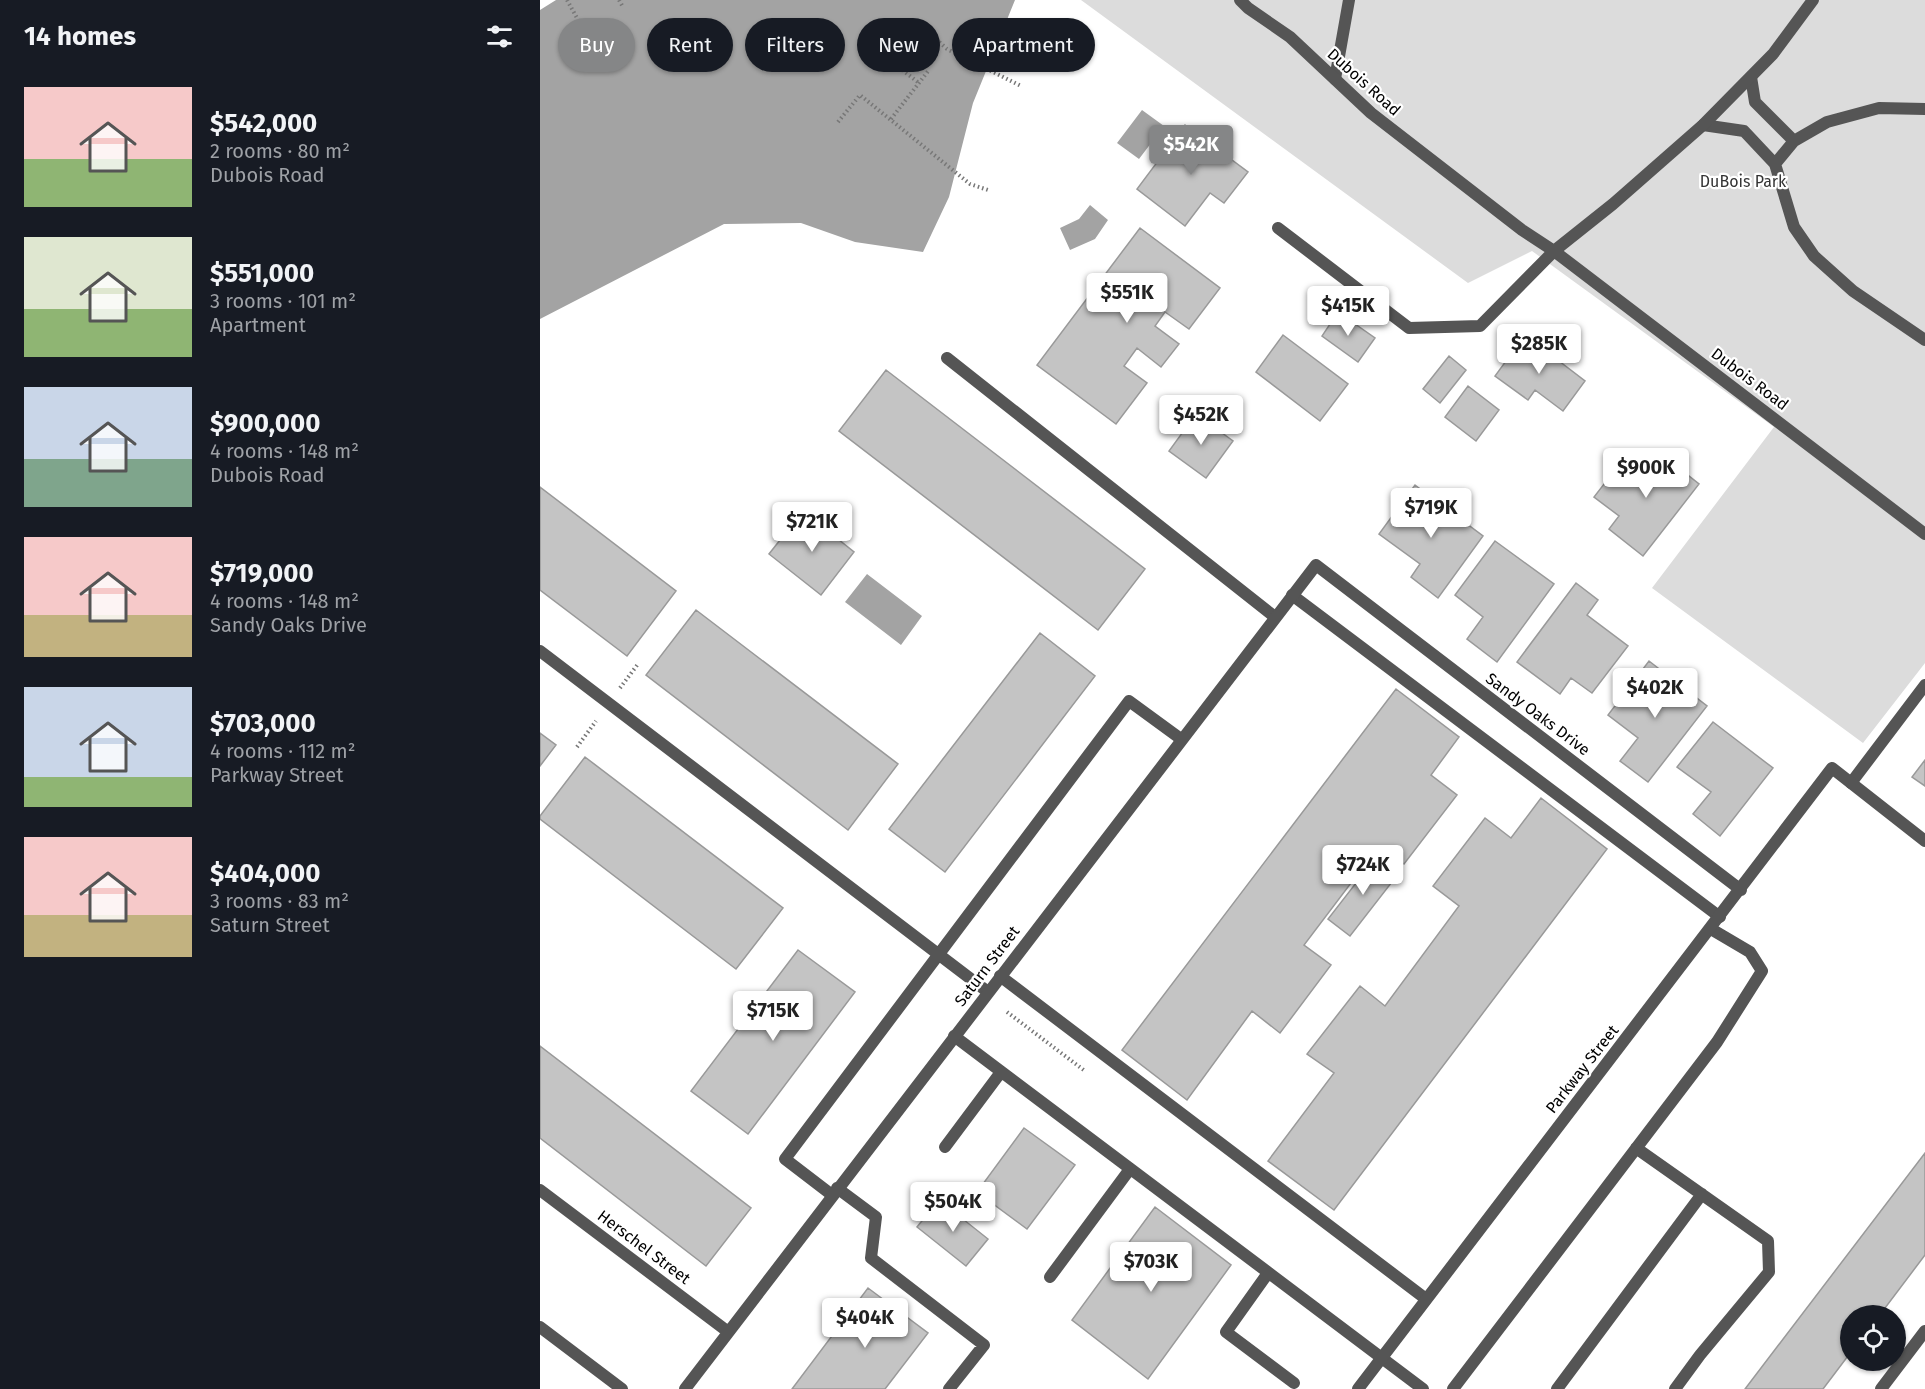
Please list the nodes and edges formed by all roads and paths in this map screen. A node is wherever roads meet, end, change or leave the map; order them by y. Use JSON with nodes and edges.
{"nodes":[{"id":1,"x":567,"y":0,"type":"edge"},
{"id":2,"x":619,"y":0,"type":"edge"},
{"id":3,"x":1240,"y":0,"type":"edge"},
{"id":4,"x":1349,"y":0,"type":"edge"},
{"id":5,"x":1814,"y":0,"type":"edge"},
{"id":6,"x":623,"y":7,"type":"dead end"},
{"id":7,"x":577,"y":18,"type":"edge"},
{"id":8,"x":940,"y":43,"type":"edge"},
{"id":9,"x":905,"y":72,"type":"edge"},
{"id":10,"x":927,"y":72,"type":"edge"},
{"id":11,"x":1751,"y":77,"type":"junction"},
{"id":12,"x":1335,"y":79,"type":"junction"},
{"id":13,"x":919,"y":83,"type":"junction"},
{"id":14,"x":1021,"y":86,"type":"dead end"},
{"id":15,"x":1925,"y":109,"type":"edge"},
{"id":16,"x":891,"y":120,"type":"junction"},
{"id":17,"x":838,"y":122,"type":"dead end"},
{"id":18,"x":1703,"y":125,"type":"junction"},
{"id":19,"x":1794,"y":141,"type":"junction"},
{"id":20,"x":1775,"y":164,"type":"junction"},
{"id":21,"x":988,"y":190,"type":"dead end"},
{"id":22,"x":1278,"y":228,"type":"dead end"},
{"id":23,"x":1554,"y":251,"type":"junction"},
{"id":24,"x":1925,"y":340,"type":"edge"},
{"id":25,"x":947,"y":358,"type":"dead end"},
{"id":26,"x":1925,"y":534,"type":"edge"},
{"id":27,"x":1316,"y":565,"type":"joint"},
{"id":28,"x":1292,"y":595,"type":"junction"},
{"id":29,"x":1275,"y":617,"type":"junction"},
{"id":30,"x":540,"y":651,"type":"edge"},
{"id":31,"x":1925,"y":685,"type":"edge"},
{"id":32,"x":1182,"y":739,"type":"junction"},
{"id":33,"x":1851,"y":783,"type":"junction"},
{"id":34,"x":1925,"y":841,"type":"edge"},
{"id":35,"x":1741,"y":890,"type":"junction"},
{"id":36,"x":1720,"y":917,"type":"junction"},
{"id":37,"x":1711,"y":929,"type":"junction"},
{"id":38,"x":939,"y":954,"type":"junction"},
{"id":39,"x":1000,"y":976,"type":"junction"},
{"id":40,"x":988,"y":992,"type":"junction"},
{"id":41,"x":954,"y":1036,"type":"junction"},
{"id":42,"x":1001,"y":1072,"type":"junction"},
{"id":43,"x":945,"y":1147,"type":"dead end"},
{"id":44,"x":1636,"y":1148,"type":"junction"},
{"id":45,"x":1130,"y":1170,"type":"junction"},
{"id":46,"x":540,"y":1190,"type":"edge"},
{"id":47,"x":835,"y":1191,"type":"junction"},
{"id":48,"x":1702,"y":1194,"type":"junction"},
{"id":49,"x":1268,"y":1273,"type":"junction"},
{"id":50,"x":1050,"y":1277,"type":"dead end"},
{"id":51,"x":1426,"y":1299,"type":"junction"},
{"id":52,"x":540,"y":1327,"type":"edge"},
{"id":53,"x":727,"y":1331,"type":"junction"},
{"id":54,"x":1925,"y":1331,"type":"edge"},
{"id":55,"x":1381,"y":1359,"type":"junction"},
{"id":56,"x":1294,"y":1383,"type":"dead end"},
{"id":57,"x":622,"y":1389,"type":"edge"},
{"id":58,"x":684,"y":1389,"type":"edge"},
{"id":59,"x":950,"y":1389,"type":"edge"},
{"id":60,"x":1358,"y":1389,"type":"edge"},
{"id":61,"x":1423,"y":1389,"type":"edge"},
{"id":62,"x":1453,"y":1389,"type":"edge"},
{"id":63,"x":1557,"y":1389,"type":"edge"},
{"id":64,"x":1675,"y":1389,"type":"edge"},
{"id":65,"x":1881,"y":1389,"type":"edge"}],
"edges":[{"from":1,"to":7,"type":"path"},
{"from":2,"to":6,"type":"path"},
{"from":3,"to":12,"type":"street","name":"Dubois Road"},
{"from":4,"to":12,"type":"street"},
{"from":5,"to":11,"type":"street"},
{"from":8,"to":14,"type":"path"},
{"from":9,"to":13,"type":"path"},
{"from":10,"to":13,"type":"path"},
{"from":11,"to":18,"type":"street"},
{"from":11,"to":19,"type":"street"},
{"from":12,"to":23,"type":"street","name":"Dubois Road"},
{"from":13,"to":16,"type":"path"},
{"from":15,"to":19,"type":"street"},
{"from":16,"to":17,"type":"path"},
{"from":16,"to":21,"type":"path"},
{"from":18,"to":20,"type":"street"},
{"from":18,"to":23,"type":"street"},
{"from":19,"to":20,"type":"street"},
{"from":20,"to":24,"type":"street"},
{"from":22,"to":23,"type":"street"},
{"from":23,"to":26,"type":"street","name":"Dubois Road"},
{"from":25,"to":29,"type":"street"},
{"from":27,"to":28,"type":"street","name":"Saturn Street"},
{"from":27,"to":35,"type":"street","name":"Sandy Oaks Drive"},
{"from":28,"to":29,"type":"street","name":"Saturn Street"},
{"from":28,"to":36,"type":"street"},
{"from":29,"to":32,"type":"street","name":"Saturn Street"},
{"from":30,"to":38,"type":"street"},
{"from":31,"to":33,"type":"street"},
{"from":32,"to":38,"type":"street"},
{"from":32,"to":39,"type":"street","name":"Saturn Street"},
{"from":33,"to":34,"type":"street"},
{"from":33,"to":35,"type":"street","name":"Parkway Street"},
{"from":35,"to":36,"type":"street","name":"Parkway Street"},
{"from":36,"to":37,"type":"street","name":"Parkway Street"},
{"from":37,"to":44,"type":"street"},
{"from":37,"to":51,"type":"street","name":"Parkway Street"},
{"from":38,"to":40,"type":"street"},
{"from":38,"to":47,"type":"street"},
{"from":39,"to":40,"type":"street","name":"Saturn Street"},
{"from":39,"to":51,"type":"street"},
{"from":40,"to":41,"type":"street","name":"Saturn Street"},
{"from":41,"to":42,"type":"street"},
{"from":41,"to":47,"type":"street","name":"Saturn Street"},
{"from":42,"to":43,"type":"street"},
{"from":42,"to":45,"type":"street"},
{"from":44,"to":48,"type":"street"},
{"from":44,"to":62,"type":"street"},
{"from":45,"to":49,"type":"street"},
{"from":45,"to":50,"type":"street"},
{"from":46,"to":53,"type":"street","name":"Herschel Street"},
{"from":47,"to":53,"type":"street","name":"Saturn Street"},
{"from":47,"to":59,"type":"street"},
{"from":48,"to":63,"type":"street"},
{"from":48,"to":64,"type":"street"},
{"from":49,"to":55,"type":"street"},
{"from":49,"to":56,"type":"street"},
{"from":51,"to":55,"type":"street","name":"Parkway Street"},
{"from":52,"to":57,"type":"street"},
{"from":53,"to":58,"type":"street","name":"Saturn Street"},
{"from":54,"to":65,"type":"street"},
{"from":55,"to":60,"type":"street","name":"Parkway Street"},
{"from":55,"to":61,"type":"street"}]}
